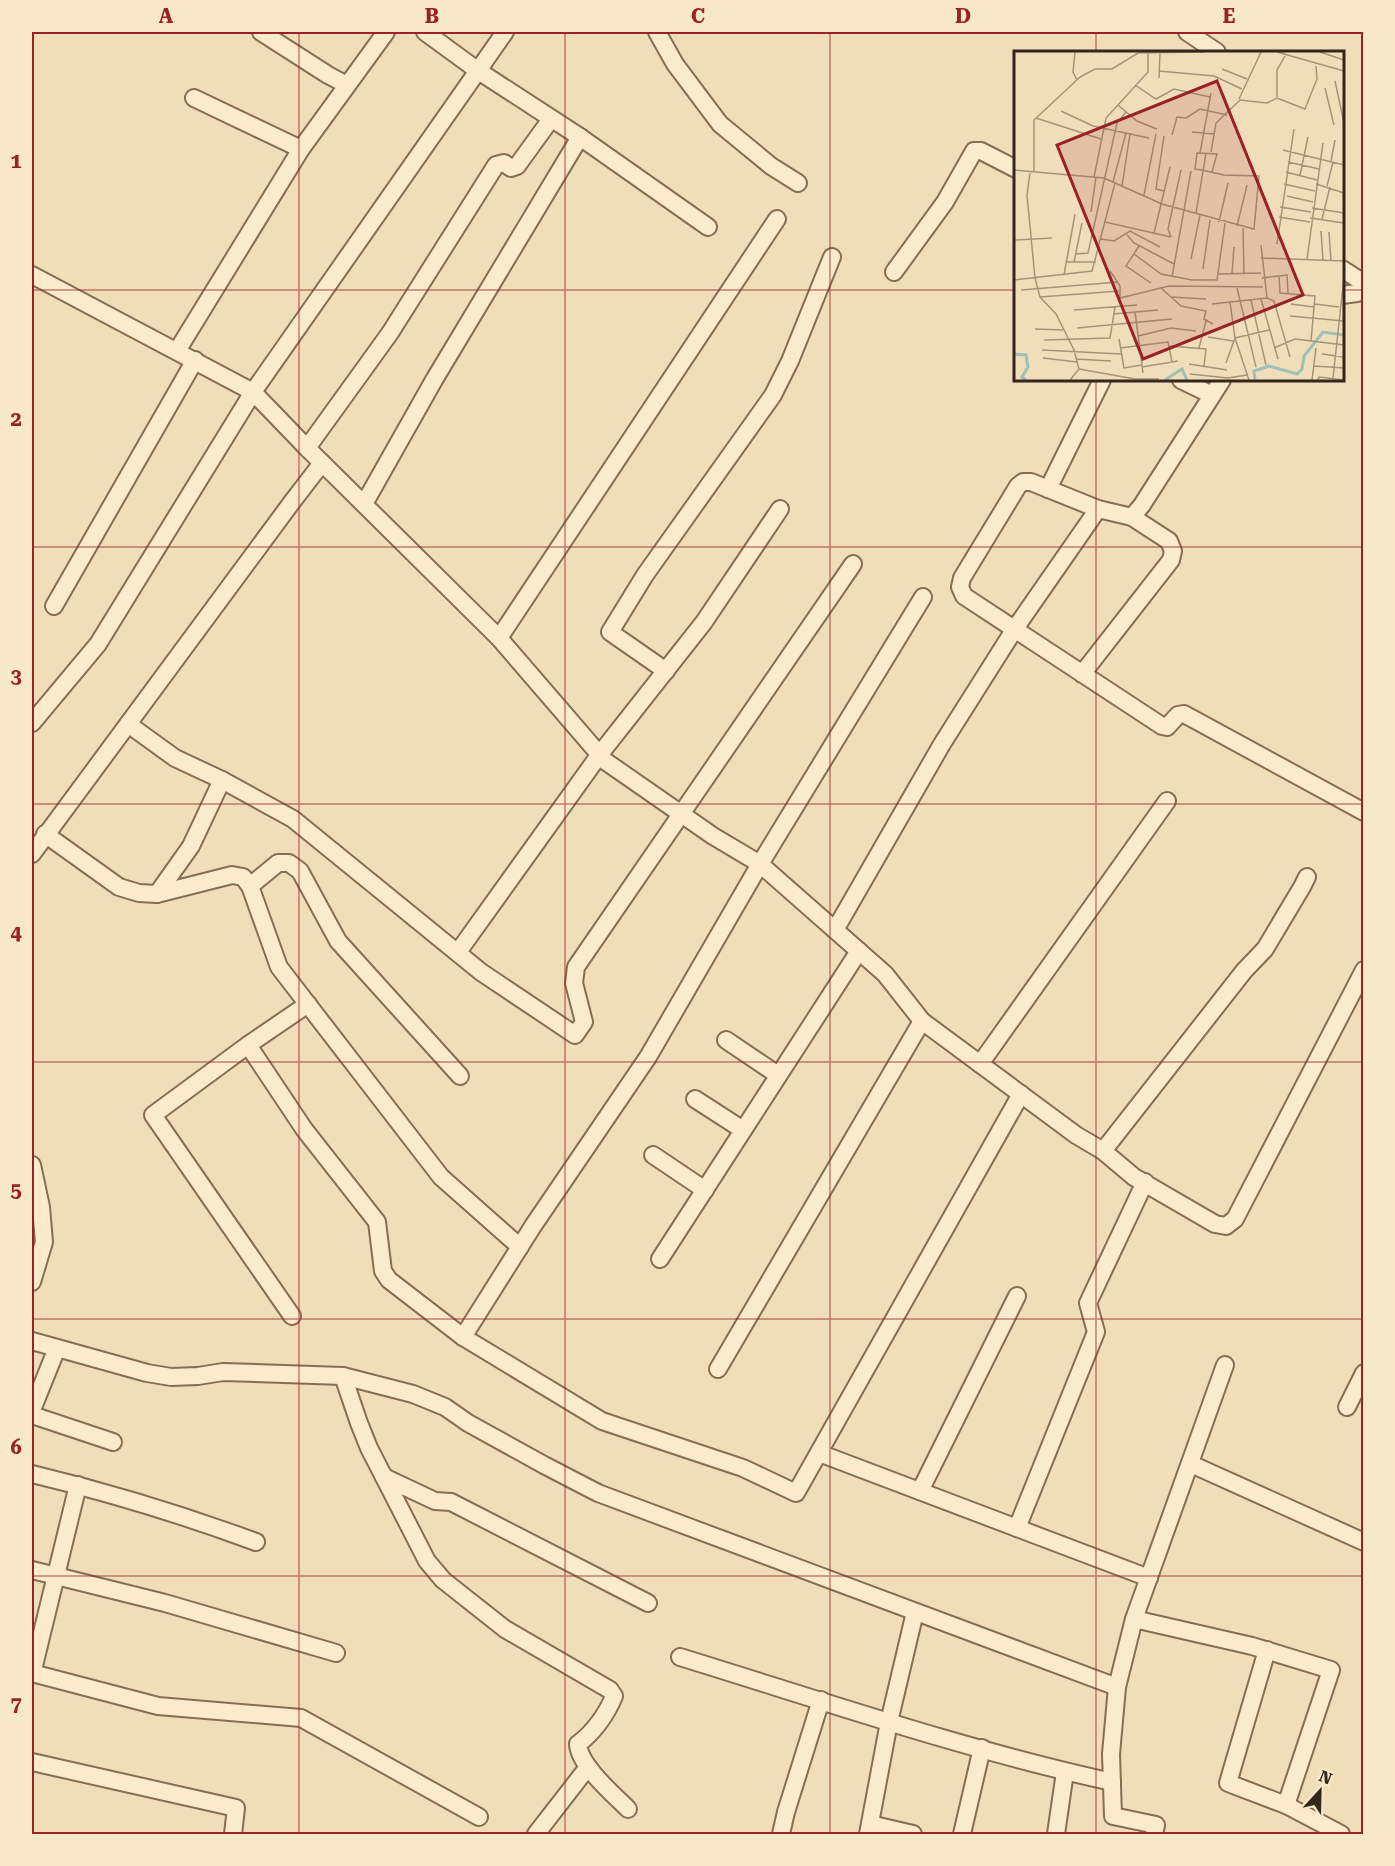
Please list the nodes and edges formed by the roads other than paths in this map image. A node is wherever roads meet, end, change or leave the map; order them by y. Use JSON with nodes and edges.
{"nodes":[{"id":1,"x":261,"y":32,"type":"edge"},
{"id":2,"x":386,"y":32,"type":"edge"},
{"id":3,"x":425,"y":32,"type":"edge"},
{"id":4,"x":506,"y":32,"type":"edge"},
{"id":5,"x":657,"y":32,"type":"edge"},
{"id":6,"x":1187,"y":32,"type":"edge"},
{"id":7,"x":1216,"y":51,"type":"edge"},
{"id":8,"x":477,"y":70,"type":"junction"},
{"id":9,"x":347,"y":85,"type":"junction"},
{"id":10,"x":194,"y":98,"type":"dead end"},
{"id":11,"x":551,"y":119,"type":"junction"},
{"id":12,"x":580,"y":137,"type":"junction"},
{"id":13,"x":301,"y":149,"type":"junction"},
{"id":14,"x":1014,"y":168,"type":"edge"},
{"id":15,"x":798,"y":183,"type":"dead end"},
{"id":16,"x":777,"y":219,"type":"dead end"},
{"id":17,"x":708,"y":227,"type":"dead end"},
{"id":18,"x":832,"y":257,"type":"dead end"},
{"id":19,"x":1344,"y":270,"type":"edge"},
{"id":20,"x":894,"y":273,"type":"dead end"},
{"id":21,"x":32,"y":274,"type":"edge"},
{"id":22,"x":1364,"y":283,"type":"edge"},
{"id":23,"x":1364,"y":288,"type":"edge"},
{"id":24,"x":1344,"y":295,"type":"edge"},
{"id":25,"x":177,"y":351,"type":"junction"},
{"id":26,"x":195,"y":360,"type":"junction"},
{"id":27,"x":1102,"y":381,"type":"edge"},
{"id":28,"x":1183,"y":381,"type":"edge"},
{"id":29,"x":1221,"y":381,"type":"edge"},
{"id":30,"x":253,"y":392,"type":"junction"},
{"id":31,"x":1212,"y":395,"type":"junction"},
{"id":32,"x":306,"y":448,"type":"junction"},
{"id":33,"x":322,"y":463,"type":"junction"},
{"id":34,"x":1048,"y":489,"type":"junction"},
{"id":35,"x":364,"y":504,"type":"junction"},
{"id":36,"x":780,"y":509,"type":"dead end"},
{"id":37,"x":1098,"y":509,"type":"junction"},
{"id":38,"x":1132,"y":517,"type":"junction"},
{"id":39,"x":853,"y":564,"type":"dead end"},
{"id":40,"x":923,"y":597,"type":"dead end"},
{"id":41,"x":54,"y":606,"type":"dead end"},
{"id":42,"x":1014,"y":630,"type":"junction"},
{"id":43,"x":499,"y":638,"type":"junction"},
{"id":44,"x":666,"y":671,"type":"junction"},
{"id":45,"x":1082,"y":674,"type":"junction"},
{"id":46,"x":32,"y":723,"type":"edge"},
{"id":47,"x":128,"y":724,"type":"junction"},
{"id":48,"x":600,"y":754,"type":"junction"},
{"id":49,"x":222,"y":780,"type":"junction"},
{"id":50,"x":1167,"y":801,"type":"dead end"},
{"id":51,"x":1364,"y":812,"type":"edge"},
{"id":52,"x":681,"y":814,"type":"junction"},
{"id":53,"x":45,"y":834,"type":"junction"},
{"id":54,"x":32,"y":854,"type":"edge"},
{"id":55,"x":760,"y":864,"type":"junction"},
{"id":56,"x":1307,"y":877,"type":"dead end"},
{"id":57,"x":250,"y":886,"type":"junction"},
{"id":58,"x":157,"y":894,"type":"junction"},
{"id":59,"x":834,"y":930,"type":"junction"},
{"id":60,"x":859,"y":951,"type":"junction"},
{"id":61,"x":458,"y":952,"type":"junction"},
{"id":62,"x":1364,"y":970,"type":"edge"},
{"id":63,"x":308,"y":1004,"type":"junction"},
{"id":64,"x":922,"y":1021,"type":"junction"},
{"id":65,"x":726,"y":1040,"type":"dead end"},
{"id":66,"x":248,"y":1045,"type":"junction"},
{"id":67,"x":980,"y":1064,"type":"junction"},
{"id":68,"x":778,"y":1075,"type":"junction"},
{"id":69,"x":460,"y":1076,"type":"dead end"},
{"id":70,"x":1021,"y":1094,"type":"junction"},
{"id":71,"x":695,"y":1099,"type":"dead end"},
{"id":72,"x":743,"y":1130,"type":"junction"},
{"id":73,"x":1103,"y":1151,"type":"junction"},
{"id":74,"x":653,"y":1155,"type":"dead end"},
{"id":75,"x":32,"y":1165,"type":"edge"},
{"id":76,"x":1145,"y":1182,"type":"junction"},
{"id":77,"x":705,"y":1190,"type":"junction"},
{"id":78,"x":36,"y":1206,"type":"edge"},
{"id":79,"x":520,"y":1247,"type":"junction"},
{"id":80,"x":660,"y":1259,"type":"dead end"},
{"id":81,"x":32,"y":1282,"type":"edge"},
{"id":82,"x":1017,"y":1296,"type":"dead end"},
{"id":83,"x":292,"y":1316,"type":"dead end"},
{"id":84,"x":463,"y":1337,"type":"junction"},
{"id":85,"x":32,"y":1341,"type":"edge"},
{"id":86,"x":57,"y":1348,"type":"junction"},
{"id":87,"x":1225,"y":1365,"type":"dead end"},
{"id":88,"x":718,"y":1369,"type":"dead end"},
{"id":89,"x":1364,"y":1373,"type":"edge"},
{"id":90,"x":343,"y":1376,"type":"junction"},
{"id":91,"x":1347,"y":1407,"type":"dead end"},
{"id":92,"x":32,"y":1410,"type":"edge"},
{"id":93,"x":32,"y":1415,"type":"edge"},
{"id":94,"x":113,"y":1442,"type":"dead end"},
{"id":95,"x":819,"y":1453,"type":"junction"},
{"id":96,"x":1191,"y":1464,"type":"junction"},
{"id":97,"x":32,"y":1474,"type":"edge"},
{"id":98,"x":384,"y":1477,"type":"junction"},
{"id":99,"x":78,"y":1485,"type":"junction"},
{"id":100,"x":920,"y":1491,"type":"junction"},
{"id":101,"x":1017,"y":1528,"type":"junction"},
{"id":102,"x":256,"y":1542,"type":"dead end"},
{"id":103,"x":1364,"y":1542,"type":"edge"},
{"id":104,"x":32,"y":1570,"type":"edge"},
{"id":105,"x":55,"y":1576,"type":"junction"},
{"id":106,"x":1149,"y":1578,"type":"junction"},
{"id":107,"x":648,"y":1603,"type":"dead end"},
{"id":108,"x":915,"y":1612,"type":"junction"},
{"id":109,"x":1134,"y":1619,"type":"junction"},
{"id":110,"x":1267,"y":1650,"type":"junction"},
{"id":111,"x":336,"y":1653,"type":"dead end"},
{"id":112,"x":680,"y":1657,"type":"dead end"},
{"id":113,"x":32,"y":1673,"type":"edge"},
{"id":114,"x":1117,"y":1687,"type":"junction"},
{"id":115,"x":821,"y":1700,"type":"junction"},
{"id":116,"x":889,"y":1722,"type":"junction"},
{"id":117,"x":981,"y":1748,"type":"junction"},
{"id":118,"x":32,"y":1762,"type":"edge"},
{"id":119,"x":588,"y":1767,"type":"junction"},
{"id":120,"x":1065,"y":1772,"type":"junction"},
{"id":121,"x":1112,"y":1782,"type":"junction"},
{"id":122,"x":1286,"y":1805,"type":"junction"},
{"id":123,"x":628,"y":1809,"type":"dead end"},
{"id":124,"x":479,"y":1817,"type":"dead end"},
{"id":125,"x":869,"y":1829,"type":"edge"},
{"id":126,"x":233,"y":1834,"type":"edge"},
{"id":127,"x":537,"y":1834,"type":"edge"},
{"id":128,"x":782,"y":1834,"type":"edge"},
{"id":129,"x":913,"y":1834,"type":"edge"},
{"id":130,"x":962,"y":1834,"type":"edge"},
{"id":131,"x":1056,"y":1834,"type":"edge"},
{"id":132,"x":1154,"y":1834,"type":"edge"},
{"id":133,"x":1341,"y":1834,"type":"edge"}],
"edges":[{"from":1,"to":9,"type":"street"},
{"from":2,"to":9,"type":"street"},
{"from":3,"to":8,"type":"street"},
{"from":4,"to":8,"type":"street"},
{"from":5,"to":15,"type":"street"},
{"from":6,"to":7,"type":"street"},
{"from":8,"to":11,"type":"street"},
{"from":8,"to":30,"type":"street"},
{"from":9,"to":13,"type":"street"},
{"from":10,"to":13,"type":"street"},
{"from":11,"to":12,"type":"street"},
{"from":11,"to":32,"type":"street"},
{"from":12,"to":17,"type":"street"},
{"from":12,"to":35,"type":"street"},
{"from":13,"to":25,"type":"street"},
{"from":14,"to":20,"type":"street"},
{"from":16,"to":43,"type":"street"},
{"from":18,"to":44,"type":"street"},
{"from":19,"to":22,"type":"street"},
{"from":21,"to":25,"type":"street"},
{"from":23,"to":24,"type":"street"},
{"from":25,"to":26,"type":"street"},
{"from":26,"to":30,"type":"street"},
{"from":26,"to":41,"type":"street"},
{"from":27,"to":34,"type":"street"},
{"from":28,"to":31,"type":"street"},
{"from":29,"to":31,"type":"street"},
{"from":30,"to":32,"type":"street"},
{"from":30,"to":46,"type":"street"},
{"from":31,"to":38,"type":"street"},
{"from":32,"to":33,"type":"street"},
{"from":33,"to":35,"type":"street"},
{"from":33,"to":47,"type":"street"},
{"from":34,"to":37,"type":"street"},
{"from":34,"to":42,"type":"street"},
{"from":35,"to":43,"type":"street"},
{"from":36,"to":44,"type":"street"},
{"from":37,"to":38,"type":"street"},
{"from":37,"to":42,"type":"street"},
{"from":38,"to":45,"type":"street"},
{"from":39,"to":52,"type":"street"},
{"from":40,"to":55,"type":"street"},
{"from":42,"to":45,"type":"street"},
{"from":42,"to":59,"type":"street"},
{"from":43,"to":48,"type":"street"},
{"from":44,"to":48,"type":"street"},
{"from":45,"to":51,"type":"street"},
{"from":47,"to":49,"type":"street"},
{"from":47,"to":53,"type":"street"},
{"from":48,"to":52,"type":"street"},
{"from":48,"to":61,"type":"street"},
{"from":49,"to":58,"type":"street"},
{"from":49,"to":61,"type":"street"},
{"from":50,"to":67,"type":"street"},
{"from":52,"to":55,"type":"street"},
{"from":52,"to":61,"type":"street"},
{"from":53,"to":54,"type":"street"},
{"from":53,"to":58,"type":"street"},
{"from":55,"to":59,"type":"street"},
{"from":55,"to":79,"type":"street"},
{"from":56,"to":73,"type":"street"},
{"from":57,"to":58,"type":"street"},
{"from":57,"to":63,"type":"street"},
{"from":57,"to":69,"type":"street"},
{"from":59,"to":60,"type":"street"},
{"from":60,"to":64,"type":"street"},
{"from":60,"to":68,"type":"street"},
{"from":62,"to":76,"type":"street"},
{"from":63,"to":66,"type":"street"},
{"from":63,"to":79,"type":"street"},
{"from":64,"to":67,"type":"street"},
{"from":64,"to":88,"type":"street"},
{"from":65,"to":68,"type":"street"},
{"from":66,"to":83,"type":"street"},
{"from":66,"to":84,"type":"street"},
{"from":67,"to":70,"type":"street"},
{"from":68,"to":72,"type":"street"},
{"from":70,"to":73,"type":"street"},
{"from":70,"to":95,"type":"street"},
{"from":71,"to":72,"type":"street"},
{"from":72,"to":77,"type":"street"},
{"from":73,"to":76,"type":"street"},
{"from":74,"to":77,"type":"street"},
{"from":75,"to":78,"type":"street"},
{"from":76,"to":101,"type":"street"},
{"from":77,"to":80,"type":"street"},
{"from":78,"to":81,"type":"street"},
{"from":79,"to":84,"type":"street"},
{"from":82,"to":100,"type":"street"},
{"from":84,"to":95,"type":"street"},
{"from":85,"to":86,"type":"street"},
{"from":86,"to":90,"type":"street"},
{"from":86,"to":92,"type":"street"},
{"from":87,"to":96,"type":"street"},
{"from":89,"to":91,"type":"street"},
{"from":90,"to":98,"type":"street"},
{"from":90,"to":108,"type":"street"},
{"from":93,"to":94,"type":"street"},
{"from":95,"to":100,"type":"street"},
{"from":96,"to":103,"type":"street"},
{"from":96,"to":106,"type":"street"},
{"from":97,"to":99,"type":"street"},
{"from":98,"to":107,"type":"street"},
{"from":98,"to":119,"type":"street"},
{"from":99,"to":102,"type":"street"},
{"from":99,"to":105,"type":"street"},
{"from":100,"to":101,"type":"street"},
{"from":101,"to":106,"type":"street"},
{"from":104,"to":105,"type":"street"},
{"from":105,"to":111,"type":"street"},
{"from":105,"to":113,"type":"street"},
{"from":106,"to":109,"type":"street"},
{"from":108,"to":114,"type":"street"},
{"from":108,"to":116,"type":"street"},
{"from":109,"to":110,"type":"street"},
{"from":109,"to":114,"type":"street"},
{"from":110,"to":122,"type":"street"},
{"from":110,"to":122,"type":"street"},
{"from":112,"to":115,"type":"street"},
{"from":113,"to":124,"type":"street"},
{"from":114,"to":121,"type":"street"},
{"from":115,"to":116,"type":"street"},
{"from":115,"to":128,"type":"street"},
{"from":116,"to":117,"type":"street"},
{"from":116,"to":125,"type":"street"},
{"from":117,"to":120,"type":"street"},
{"from":117,"to":130,"type":"street"},
{"from":118,"to":126,"type":"street"},
{"from":119,"to":123,"type":"street"},
{"from":119,"to":127,"type":"street"},
{"from":120,"to":121,"type":"street"},
{"from":120,"to":131,"type":"street"},
{"from":121,"to":132,"type":"street"},
{"from":122,"to":133,"type":"street"},
{"from":125,"to":129,"type":"street"}]}
